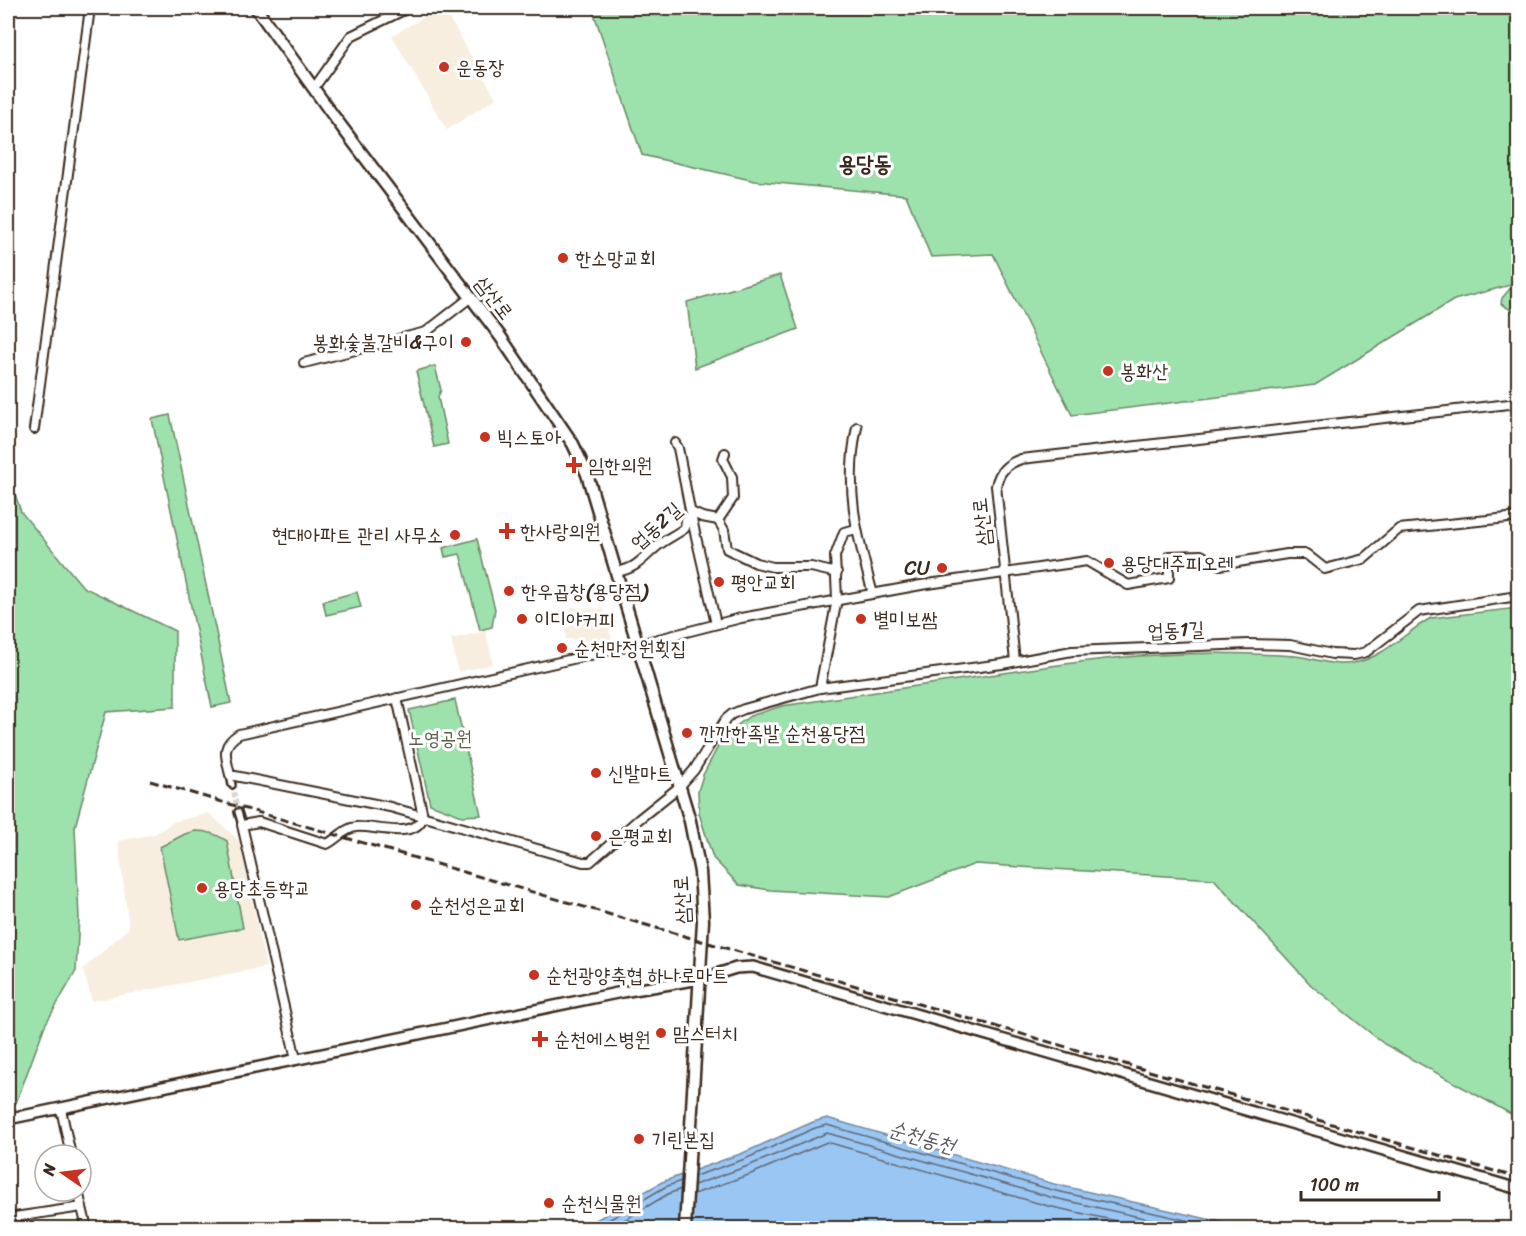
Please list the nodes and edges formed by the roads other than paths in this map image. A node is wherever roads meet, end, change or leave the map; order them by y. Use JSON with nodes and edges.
{"nodes":[{"id":1,"x":90,"y":8,"type":"edge"},
{"id":2,"x":256,"y":8,"type":"edge"},
{"id":3,"x":408,"y":8,"type":"edge"},
{"id":4,"x":314,"y":88,"type":"junction"},
{"id":5,"x":471,"y":297,"type":"junction"},
{"id":6,"x":304,"y":363,"type":"dead end"},
{"id":7,"x":1518,"y":403,"type":"edge"},
{"id":8,"x":857,"y":428,"type":"dead end"},
{"id":9,"x":34,"y":429,"type":"dead end"},
{"id":10,"x":675,"y":443,"type":"dead end"},
{"id":11,"x":724,"y":453,"type":"dead end"},
{"id":12,"x":691,"y":515,"type":"junction"},
{"id":13,"x":1518,"y":517,"type":"edge"},
{"id":14,"x":718,"y":520,"type":"junction"},
{"id":15,"x":858,"y":529,"type":"junction"},
{"id":16,"x":616,"y":572,"type":"junction"},
{"id":17,"x":837,"y":573,"type":"junction"},
{"id":18,"x":1005,"y":573,"type":"junction"},
{"id":19,"x":873,"y":594,"type":"junction"},
{"id":20,"x":1518,"y":596,"type":"edge"},
{"id":21,"x":837,"y":599,"type":"junction"},
{"id":22,"x":716,"y":624,"type":"junction"},
{"id":23,"x":639,"y":644,"type":"junction"},
{"id":24,"x":1016,"y":661,"type":"junction"},
{"id":25,"x":820,"y":688,"type":"junction"},
{"id":26,"x":397,"y":698,"type":"junction"},
{"id":27,"x":230,"y":775,"type":"junction"},
{"id":28,"x":232,"y":785,"type":"tunnel mouth"},
{"id":29,"x":679,"y":787,"type":"junction"},
{"id":30,"x":238,"y":812,"type":"tunnel mouth"},
{"id":31,"x":423,"y":816,"type":"junction"},
{"id":32,"x":242,"y":825,"type":"junction"},
{"id":33,"x":700,"y":979,"type":"junction"},
{"id":34,"x":296,"y":1059,"type":"junction"},
{"id":35,"x":60,"y":1109,"type":"junction"},
{"id":36,"x":8,"y":1119,"type":"edge"},
{"id":37,"x":67,"y":1143,"type":"edge"},
{"id":38,"x":1518,"y":1189,"type":"edge"},
{"id":39,"x":81,"y":1203,"type":"edge"},
{"id":40,"x":82,"y":1207,"type":"junction"},
{"id":41,"x":8,"y":1218,"type":"edge"},
{"id":42,"x":87,"y":1228,"type":"edge"},
{"id":43,"x":685,"y":1228,"type":"edge"}],
"edges":[{"from":1,"to":9,"type":"street"},
{"from":2,"to":4,"type":"main road","name":"삼산로"},
{"from":3,"to":4,"type":"street"},
{"from":4,"to":5,"type":"main road","name":"삼산로"},
{"from":5,"to":6,"type":"street"},
{"from":5,"to":16,"type":"main road","name":"삼산로"},
{"from":7,"to":18,"type":"street","name":"삼산로"},
{"from":8,"to":15,"type":"street"},
{"from":10,"to":12,"type":"street"},
{"from":11,"to":14,"type":"street"},
{"from":12,"to":14,"type":"street","name":"업동2길"},
{"from":12,"to":16,"type":"street","name":"업동2길"},
{"from":12,"to":22,"type":"street"},
{"from":13,"to":18,"type":"street"},
{"from":14,"to":17,"type":"street"},
{"from":15,"to":17,"type":"street"},
{"from":15,"to":19,"type":"street"},
{"from":16,"to":23,"type":"main road","name":"삼산로"},
{"from":17,"to":21,"type":"street"},
{"from":18,"to":19,"type":"street","name":"삼산로"},
{"from":18,"to":24,"type":"street","name":"삼산로"},
{"from":19,"to":21,"type":"street","name":"삼산로"},
{"from":20,"to":24,"type":"street","name":"업동1길"},
{"from":21,"to":22,"type":"street","name":"삼산로"},
{"from":21,"to":25,"type":"street"},
{"from":22,"to":23,"type":"street","name":"삼산로"},
{"from":23,"to":26,"type":"street"},
{"from":23,"to":29,"type":"main road","name":"삼산로"},
{"from":24,"to":25,"type":"street","name":"업동1길"},
{"from":25,"to":29,"type":"street","name":"업동1길"},
{"from":26,"to":27,"type":"street"},
{"from":26,"to":31,"type":"street"},
{"from":27,"to":28,"type":"street"},
{"from":27,"to":31,"type":"street"},
{"from":29,"to":31,"type":"street","name":"업동1길"},
{"from":29,"to":33,"type":"main road","name":"삼산로"},
{"from":30,"to":32,"type":"street"},
{"from":31,"to":32,"type":"street"},
{"from":32,"to":34,"type":"street"},
{"from":33,"to":34,"type":"street"},
{"from":33,"to":38,"type":"street"},
{"from":33,"to":43,"type":"main road","name":"삼산로"},
{"from":34,"to":35,"type":"street"},
{"from":35,"to":36,"type":"street"},
{"from":35,"to":37,"type":"street"},
{"from":39,"to":40,"type":"street"},
{"from":40,"to":41,"type":"street"},
{"from":40,"to":42,"type":"street"}]}
